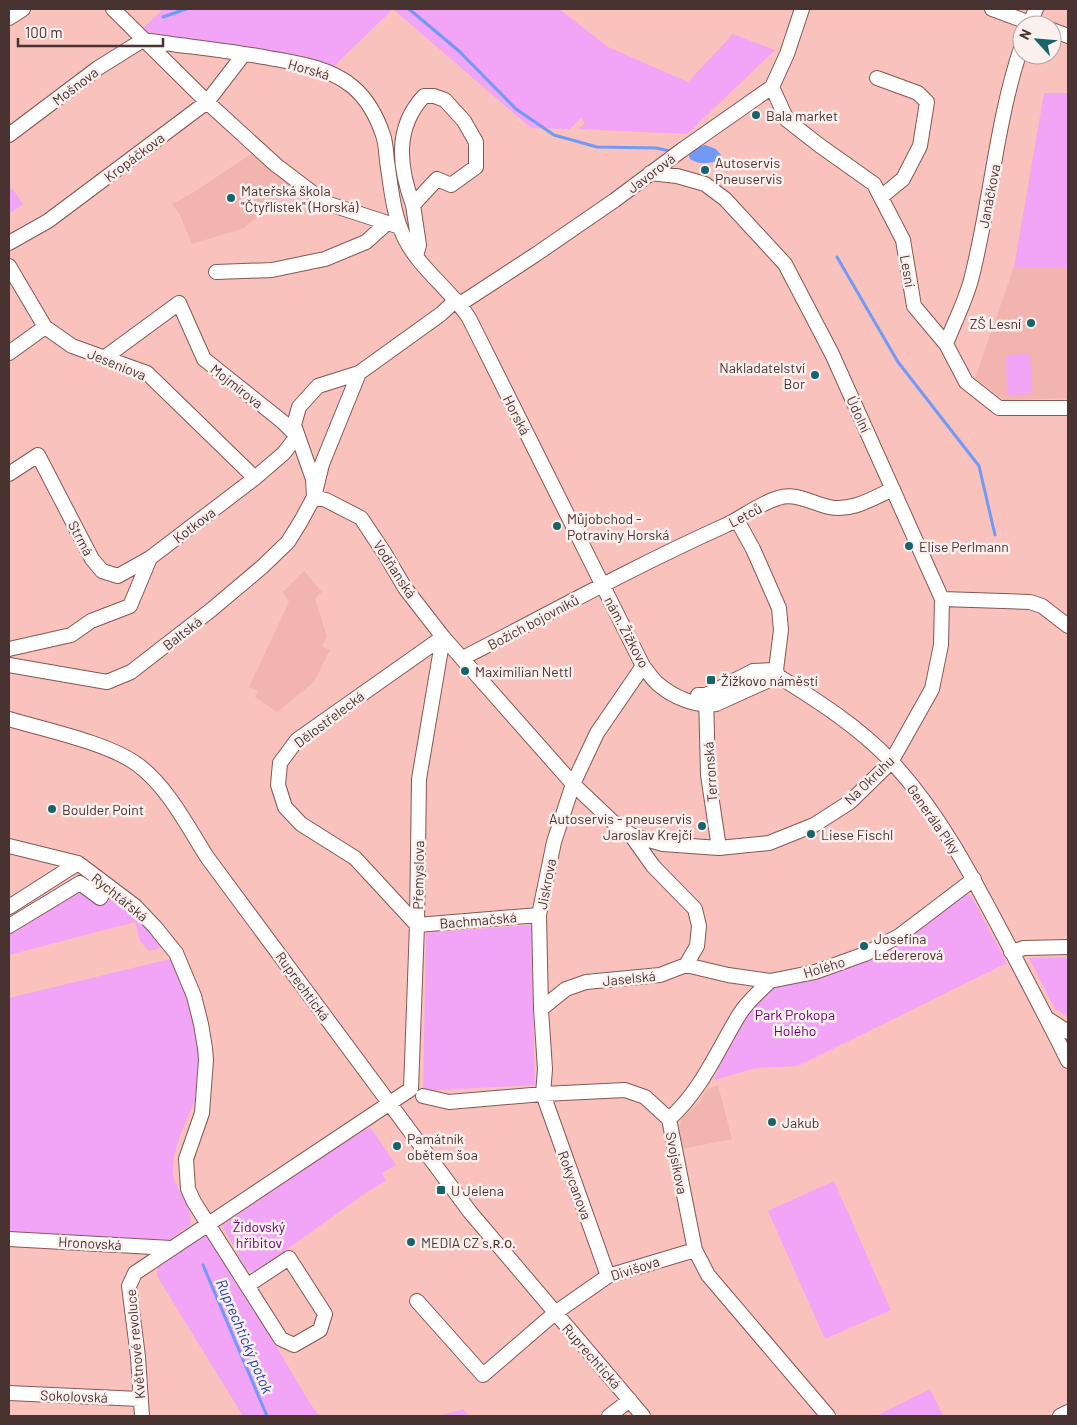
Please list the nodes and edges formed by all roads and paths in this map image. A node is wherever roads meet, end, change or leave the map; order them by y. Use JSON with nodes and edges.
{"nodes":[{"id":1,"x":23,"y":9,"type":"edge"},
{"id":2,"x":113,"y":9,"type":"edge"},
{"id":3,"x":802,"y":9,"type":"edge"},
{"id":4,"x":992,"y":9,"type":"edge"},
{"id":5,"x":1012,"y":16,"type":"edge"},
{"id":6,"x":9,"y":18,"type":"edge"},
{"id":7,"x":143,"y":40,"type":"junction"},
{"id":8,"x":244,"y":54,"type":"junction"},
{"id":9,"x":1015,"y":65,"type":"edge"},
{"id":10,"x":877,"y":78,"type":"dead end"},
{"id":11,"x":772,"y":87,"type":"junction"},
{"id":12,"x":207,"y":102,"type":"junction"},
{"id":13,"x":9,"y":135,"type":"edge"},
{"id":14,"x":650,"y":173,"type":"junction"},
{"id":15,"x":881,"y":197,"type":"junction"},
{"id":16,"x":413,"y":205,"type":"junction"},
{"id":17,"x":393,"y":225,"type":"junction"},
{"id":18,"x":9,"y":243,"type":"edge"},
{"id":19,"x":416,"y":256,"type":"junction"},
{"id":20,"x":9,"y":266,"type":"edge"},
{"id":21,"x":216,"y":272,"type":"dead end"},
{"id":22,"x":458,"y":302,"type":"junction"},
{"id":23,"x":46,"y":328,"type":"junction"},
{"id":24,"x":946,"y":344,"type":"junction"},
{"id":25,"x":9,"y":353,"type":"edge"},
{"id":26,"x":104,"y":358,"type":"junction"},
{"id":27,"x":358,"y":373,"type":"junction"},
{"id":28,"x":1068,"y":408,"type":"edge"},
{"id":29,"x":297,"y":436,"type":"junction"},
{"id":30,"x":9,"y":474,"type":"edge"},
{"id":31,"x":255,"y":478,"type":"junction"},
{"id":32,"x":893,"y":489,"type":"junction"},
{"id":33,"x":314,"y":497,"type":"junction"},
{"id":34,"x":737,"y":520,"type":"junction"},
{"id":35,"x":150,"y":558,"type":"junction"},
{"id":36,"x":603,"y":585,"type":"junction"},
{"id":37,"x":942,"y":599,"type":"junction"},
{"id":38,"x":1068,"y":626,"type":"edge"},
{"id":39,"x":443,"y":637,"type":"junction"},
{"id":40,"x":9,"y":649,"type":"edge"},
{"id":41,"x":463,"y":658,"type":"junction"},
{"id":42,"x":9,"y":665,"type":"edge"},
{"id":43,"x":643,"y":666,"type":"junction"},
{"id":44,"x":777,"y":673,"type":"junction"},
{"id":45,"x":707,"y":700,"type":"junction"},
{"id":46,"x":9,"y":719,"type":"edge"},
{"id":47,"x":891,"y":762,"type":"junction"},
{"id":48,"x":574,"y":784,"type":"junction"},
{"id":49,"x":631,"y":835,"type":"junction"},
{"id":50,"x":9,"y":846,"type":"edge"},
{"id":51,"x":719,"y":848,"type":"junction"},
{"id":52,"x":78,"y":863,"type":"junction"},
{"id":53,"x":974,"y":879,"type":"junction"},
{"id":54,"x":108,"y":886,"type":"junction"},
{"id":55,"x":9,"y":907,"type":"edge"},
{"id":56,"x":539,"y":915,"type":"junction"},
{"id":57,"x":417,"y":925,"type":"junction"},
{"id":58,"x":9,"y":926,"type":"edge"},
{"id":59,"x":1068,"y":947,"type":"edge"},
{"id":60,"x":1011,"y":952,"type":"junction"},
{"id":61,"x":686,"y":965,"type":"junction"},
{"id":62,"x":770,"y":981,"type":"junction"},
{"id":63,"x":541,"y":1008,"type":"junction"},
{"id":64,"x":1047,"y":1019,"type":"junction"},
{"id":65,"x":1068,"y":1032,"type":"edge"},
{"id":66,"x":1068,"y":1061,"type":"edge"},
{"id":67,"x":543,"y":1094,"type":"junction"},
{"id":68,"x":423,"y":1096,"type":"dead end"},
{"id":69,"x":390,"y":1104,"type":"junction"},
{"id":70,"x":669,"y":1119,"type":"junction"},
{"id":71,"x":209,"y":1224,"type":"junction"},
{"id":72,"x":9,"y":1239,"type":"edge"},
{"id":73,"x":170,"y":1248,"type":"junction"},
{"id":74,"x":695,"y":1250,"type":"junction"},
{"id":75,"x":608,"y":1276,"type":"junction"},
{"id":76,"x":248,"y":1285,"type":"junction"},
{"id":77,"x":417,"y":1301,"type":"dead end"},
{"id":78,"x":555,"y":1313,"type":"junction"},
{"id":79,"x":9,"y":1393,"type":"edge"},
{"id":80,"x":140,"y":1399,"type":"junction"},
{"id":81,"x":630,"y":1400,"type":"junction"},
{"id":82,"x":1068,"y":1412,"type":"edge"},
{"id":83,"x":142,"y":1416,"type":"edge"},
{"id":84,"x":609,"y":1416,"type":"edge"},
{"id":85,"x":644,"y":1416,"type":"edge"},
{"id":86,"x":828,"y":1416,"type":"edge"},
{"id":87,"x":1060,"y":1416,"type":"edge"}],
"edges":[{"from":1,"to":6,"type":"street"},
{"from":2,"to":7,"type":"street"},
{"from":3,"to":11,"type":"street"},
{"from":4,"to":5,"type":"street"},
{"from":7,"to":8,"type":"street","name":"Horská"},
{"from":7,"to":12,"type":"street"},
{"from":7,"to":13,"type":"street","name":"Mošnova"},
{"from":8,"to":12,"type":"street","name":"Kropáčkova"},
{"from":8,"to":17,"type":"street","name":"Horská"},
{"from":9,"to":24,"type":"street","name":"Janáčkova"},
{"from":10,"to":15,"type":"street"},
{"from":11,"to":14,"type":"street","name":"Javorová"},
{"from":11,"to":15,"type":"street","name":"Lesní"},
{"from":12,"to":17,"type":"street"},
{"from":12,"to":18,"type":"street","name":"Kropáčkova"},
{"from":14,"to":22,"type":"street","name":"Javorová"},
{"from":14,"to":32,"type":"street","name":"Údolní"},
{"from":15,"to":24,"type":"street","name":"Lesní"},
{"from":16,"to":16,"type":"street"},
{"from":16,"to":19,"type":"street"},
{"from":17,"to":19,"type":"street","name":"Horská"},
{"from":17,"to":21,"type":"street"},
{"from":19,"to":22,"type":"street","name":"Horská"},
{"from":20,"to":23,"type":"street","name":"Jeseniova"},
{"from":22,"to":27,"type":"street"},
{"from":22,"to":36,"type":"street","name":"Horská"},
{"from":23,"to":25,"type":"street"},
{"from":23,"to":26,"type":"street","name":"Jeseniova"},
{"from":24,"to":28,"type":"street","name":"Lesní"},
{"from":26,"to":29,"type":"street","name":"Mojmírova"},
{"from":26,"to":31,"type":"street","name":"Jeseniova"},
{"from":27,"to":29,"type":"street"},
{"from":27,"to":33,"type":"street","name":"Baltská"},
{"from":29,"to":31,"type":"street","name":"Kotkova"},
{"from":29,"to":33,"type":"street"},
{"from":30,"to":35,"type":"street","name":"Strmá"},
{"from":31,"to":35,"type":"street","name":"Kotkova"},
{"from":32,"to":34,"type":"street","name":"Letců"},
{"from":32,"to":37,"type":"street","name":"Údolní"},
{"from":33,"to":39,"type":"street","name":"Vodňanská"},
{"from":33,"to":42,"type":"street","name":"Baltská"},
{"from":34,"to":36,"type":"street","name":"Letců"},
{"from":34,"to":44,"type":"street"},
{"from":35,"to":40,"type":"street"},
{"from":36,"to":41,"type":"street","name":"Božích bojovníků"},
{"from":36,"to":43,"type":"street","name":"nám. Žižkovo"},
{"from":37,"to":38,"type":"street"},
{"from":37,"to":47,"type":"street","name":"Na Okruhu"},
{"from":39,"to":41,"type":"street","name":"Vodňanská"},
{"from":39,"to":57,"type":"street","name":"Přemyslova"},
{"from":39,"to":57,"type":"street","name":"Dělostřelecká"},
{"from":41,"to":48,"type":"street","name":"Na Okruhu"},
{"from":43,"to":45,"type":"street","name":"nám. Žižkovo"},
{"from":43,"to":48,"type":"street","name":"Jiskrova"},
{"from":44,"to":45,"type":"street"},
{"from":44,"to":47,"type":"street","name":"Generála Píky"},
{"from":45,"to":51,"type":"street","name":"Terronská"},
{"from":46,"to":69,"type":"street","name":"Ruprechtická"},
{"from":47,"to":51,"type":"street","name":"Na Okruhu"},
{"from":47,"to":53,"type":"street","name":"Generála Píky"},
{"from":48,"to":49,"type":"street","name":"Na Okruhu"},
{"from":48,"to":56,"type":"street","name":"Jiskrova"},
{"from":49,"to":51,"type":"street","name":"Na Okruhu"},
{"from":49,"to":61,"type":"street"},
{"from":50,"to":52,"type":"street","name":"Rychtářská"},
{"from":52,"to":54,"type":"street","name":"Rychtářská"},
{"from":52,"to":55,"type":"street"},
{"from":53,"to":60,"type":"street","name":"Generála Píky"},
{"from":53,"to":62,"type":"street","name":"Holého"},
{"from":54,"to":58,"type":"street"},
{"from":54,"to":71,"type":"street","name":"Rychtářská"},
{"from":56,"to":57,"type":"street","name":"Bachmačská"},
{"from":56,"to":63,"type":"street","name":"Jiskrova"},
{"from":57,"to":69,"type":"street","name":"Přemyslova"},
{"from":59,"to":60,"type":"street"},
{"from":60,"to":64,"type":"street","name":"Generála Píky"},
{"from":61,"to":62,"type":"street","name":"Holého"},
{"from":61,"to":63,"type":"street","name":"Jaselská"},
{"from":62,"to":70,"type":"street"},
{"from":63,"to":67,"type":"street","name":"Jiskrova"},
{"from":64,"to":65,"type":"street"},
{"from":64,"to":66,"type":"street","name":"Generála Píky"},
{"from":67,"to":68,"type":"street","name":"Svojsíkova"},
{"from":67,"to":70,"type":"street","name":"Svojsíkova"},
{"from":67,"to":75,"type":"street","name":"Rokycanova"},
{"from":69,"to":71,"type":"street","name":"Květnové revoluce"},
{"from":69,"to":78,"type":"street","name":"Ruprechtická"},
{"from":70,"to":74,"type":"street","name":"Svojsíkova"},
{"from":71,"to":73,"type":"street","name":"Květnové revoluce"},
{"from":71,"to":76,"type":"street"},
{"from":72,"to":73,"type":"street","name":"Hronovská"},
{"from":73,"to":80,"type":"street","name":"Květnové revoluce"},
{"from":74,"to":75,"type":"street","name":"Divišova"},
{"from":74,"to":86,"type":"street","name":"Svojsíkova"},
{"from":75,"to":78,"type":"street","name":"Divišova"},
{"from":76,"to":76,"type":"street"},
{"from":77,"to":78,"type":"street","name":"Ruprechtická"},
{"from":78,"to":81,"type":"street","name":"Ruprechtická"},
{"from":79,"to":80,"type":"street","name":"Sokolovská"},
{"from":80,"to":83,"type":"street","name":"Květnové revoluce"},
{"from":81,"to":84,"type":"street","name":"Ruprechtická"},
{"from":81,"to":85,"type":"street","name":"Ruprechtická"},
{"from":82,"to":87,"type":"street"}]}
